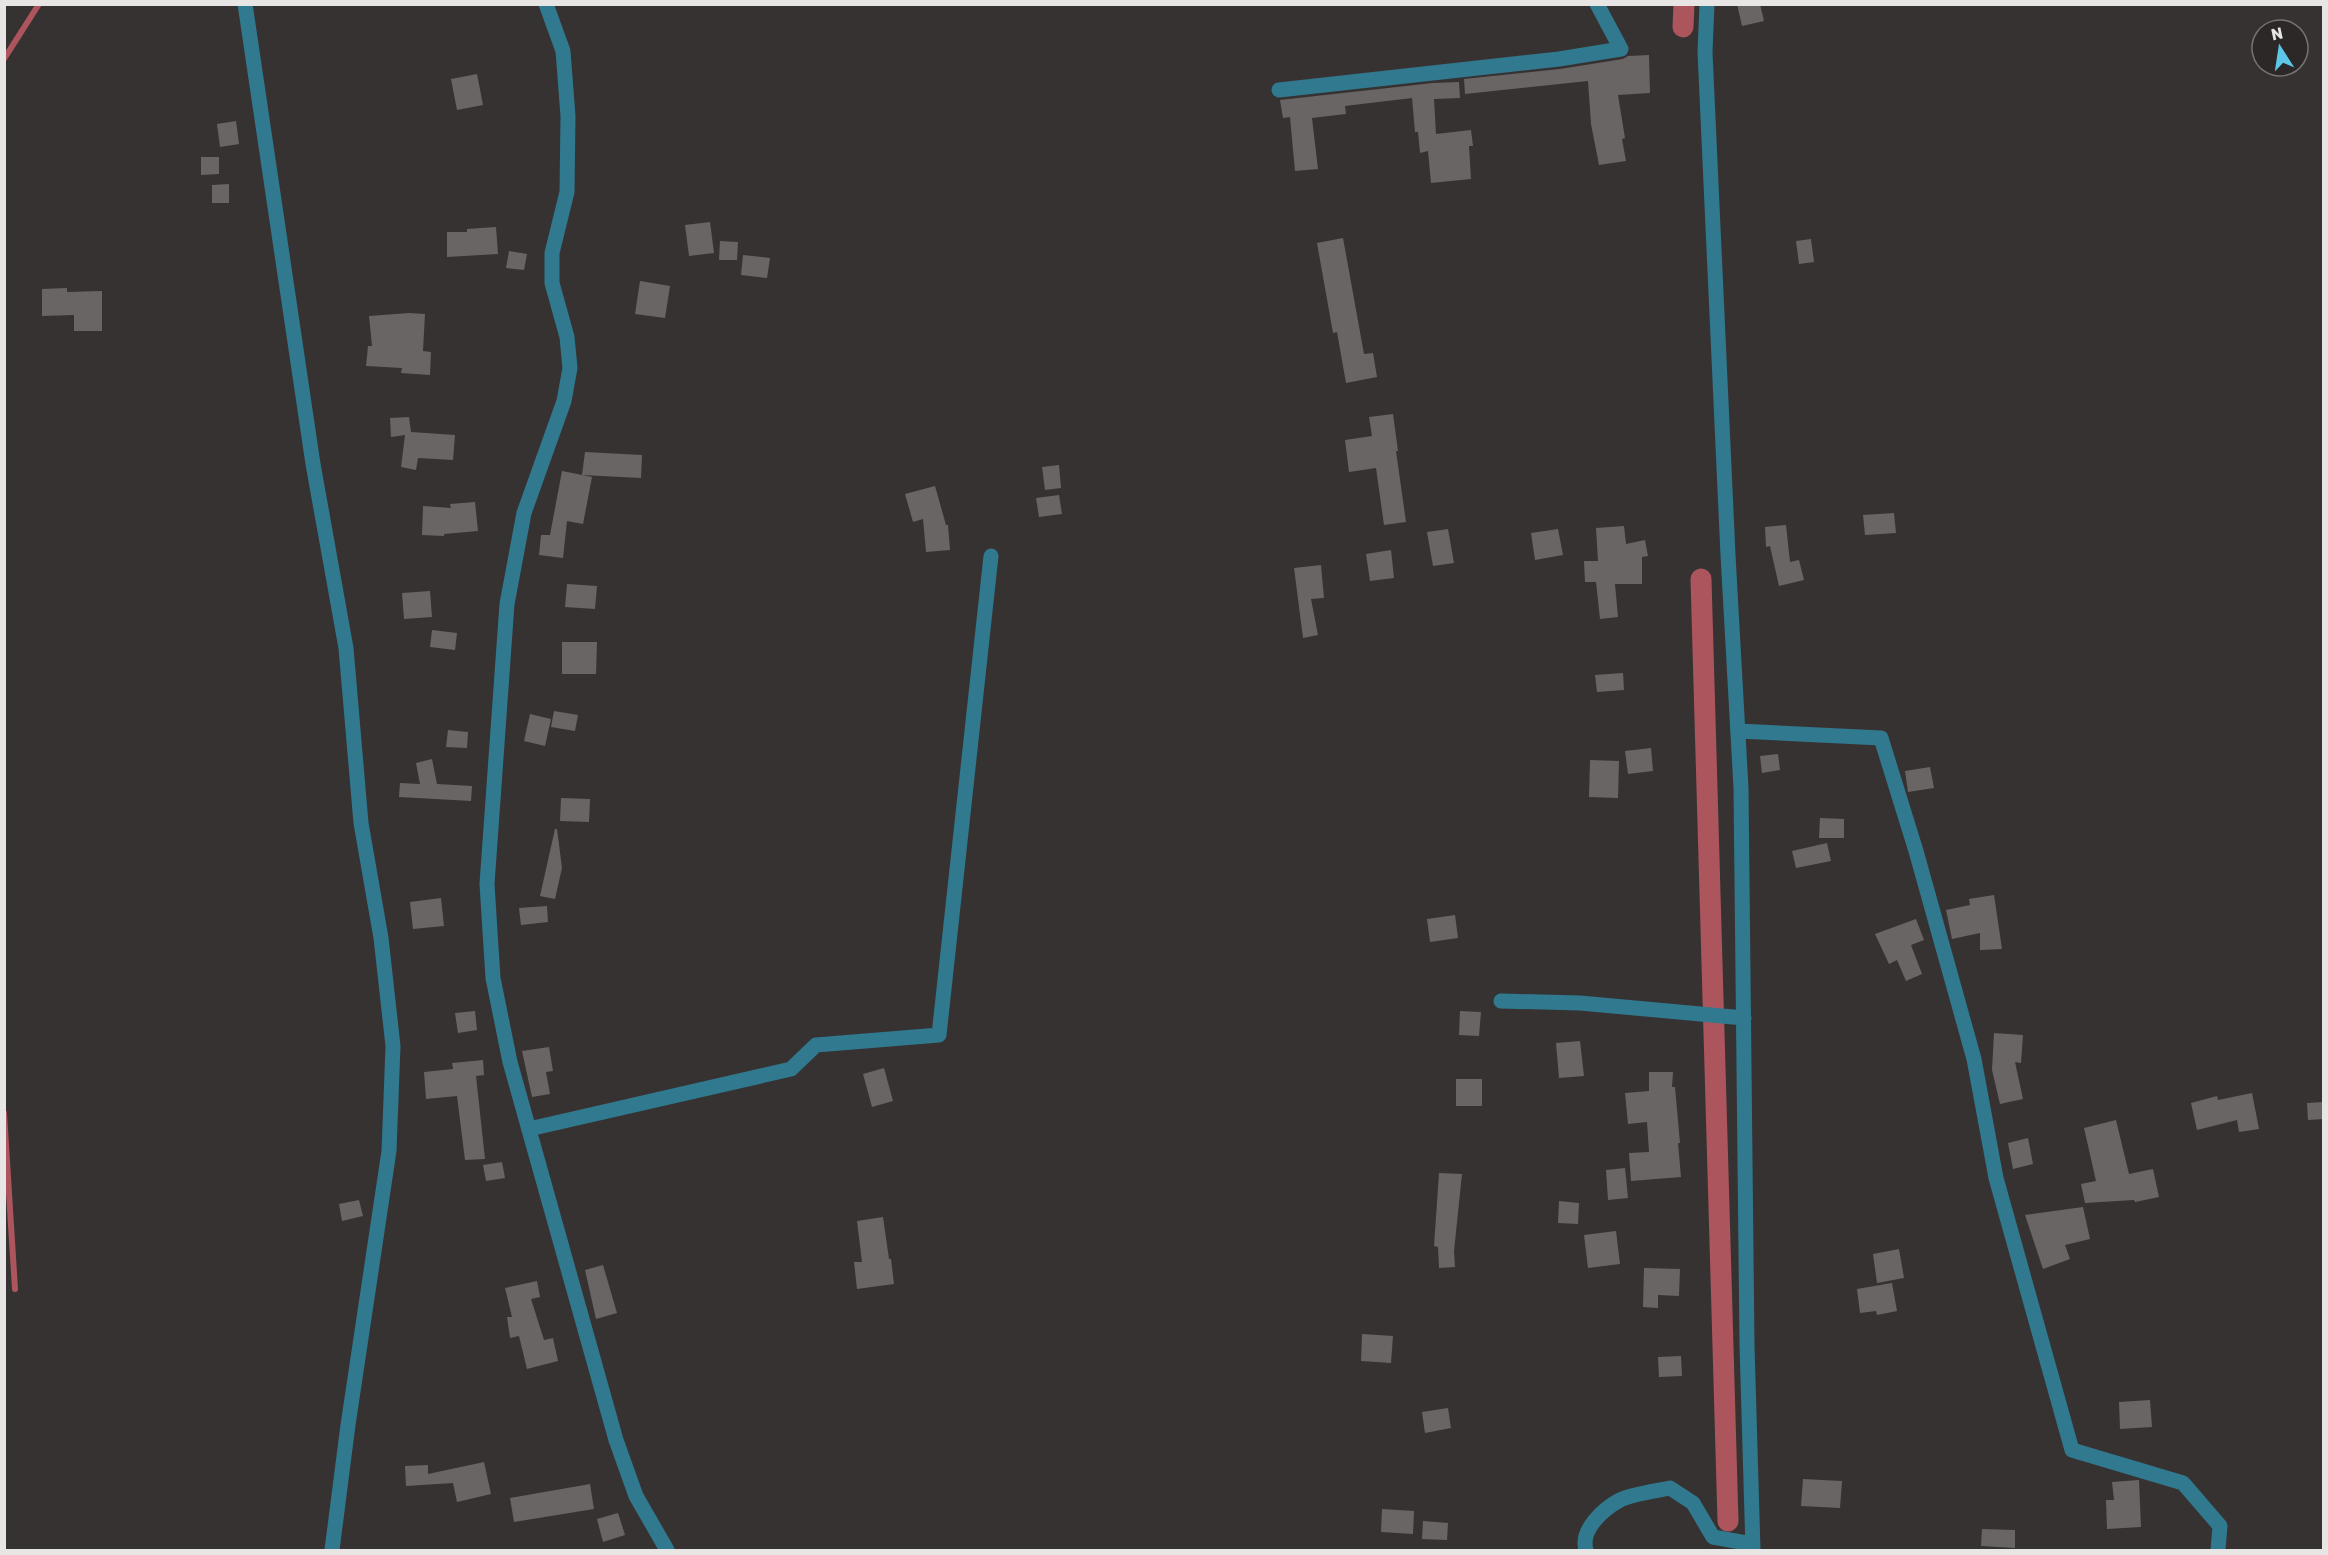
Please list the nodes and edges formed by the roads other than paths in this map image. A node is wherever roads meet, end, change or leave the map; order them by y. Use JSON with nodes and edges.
{"nodes":[{"id":1,"x":246,"y":4,"type":"edge"},
{"id":2,"x":546,"y":4,"type":"edge"},
{"id":3,"x":1597,"y":4,"type":"edge"},
{"id":4,"x":1707,"y":4,"type":"edge"},
{"id":5,"x":1279,"y":90,"type":"dead end"},
{"id":6,"x":991,"y":556,"type":"dead end"},
{"id":7,"x":1738,"y":731,"type":"junction"},
{"id":8,"x":1501,"y":1001,"type":"dead end"},
{"id":9,"x":1744,"y":1018,"type":"junction"},
{"id":10,"x":529,"y":1130,"type":"junction"},
{"id":11,"x":1753,"y":1547,"type":"edge"},
{"id":12,"x":332,"y":1551,"type":"edge"},
{"id":13,"x":667,"y":1551,"type":"edge"},
{"id":14,"x":1586,"y":1551,"type":"edge"},
{"id":15,"x":2218,"y":1551,"type":"edge"}],
"edges":[{"from":1,"to":12,"type":"street"},
{"from":2,"to":10,"type":"street"},
{"from":3,"to":5,"type":"street"},
{"from":4,"to":7,"type":"street"},
{"from":6,"to":10,"type":"street"},
{"from":7,"to":9,"type":"street"},
{"from":7,"to":15,"type":"street"},
{"from":8,"to":9,"type":"street"},
{"from":9,"to":11,"type":"street"},
{"from":10,"to":13,"type":"street"},
{"from":11,"to":14,"type":"street"}]}
